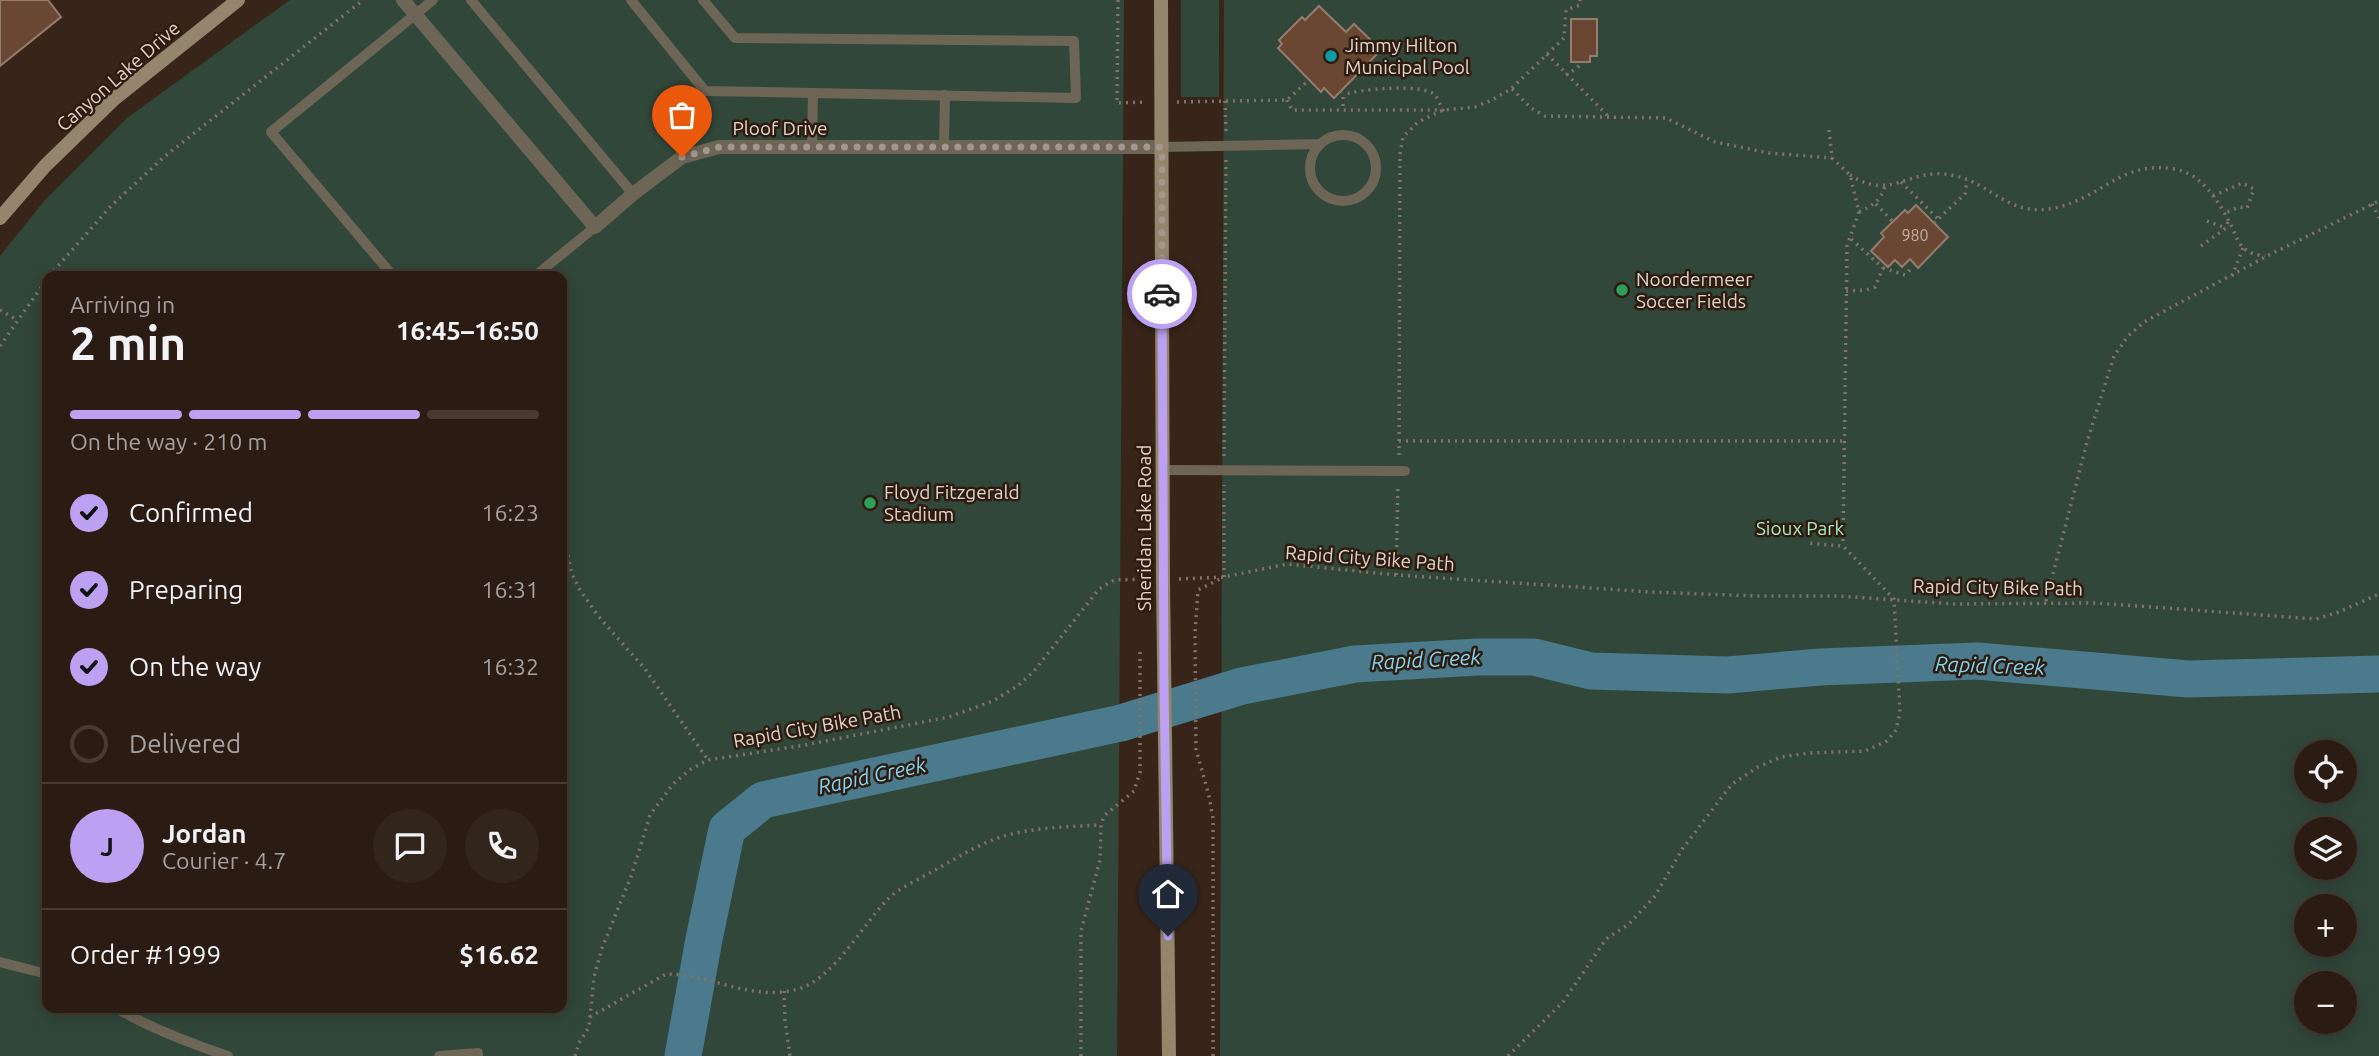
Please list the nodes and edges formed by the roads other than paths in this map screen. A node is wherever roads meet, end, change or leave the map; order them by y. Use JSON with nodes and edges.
{"nodes":[{"id":1,"x":238,"y":0,"type":"edge"},
{"id":2,"x":403,"y":0,"type":"edge"},
{"id":3,"x":433,"y":0,"type":"edge"},
{"id":4,"x":471,"y":0,"type":"edge"},
{"id":5,"x":631,"y":0,"type":"edge"},
{"id":6,"x":703,"y":0,"type":"edge"},
{"id":7,"x":1161,"y":0,"type":"edge"},
{"id":8,"x":415,"y":15,"type":"junction"},
{"id":9,"x":813,"y":93,"type":"junction"},
{"id":10,"x":945,"y":95,"type":"junction"},
{"id":11,"x":1320,"y":144,"type":"junction"},
{"id":12,"x":812,"y":147,"type":"junction"},
{"id":13,"x":944,"y":147,"type":"junction"},
{"id":14,"x":1162,"y":147,"type":"junction"},
{"id":15,"x":633,"y":194,"type":"junction"},
{"id":16,"x":2,"y":212,"type":"edge"},
{"id":17,"x":595,"y":227,"type":"junction"},
{"id":18,"x":389,"y":271,"type":"edge"},
{"id":19,"x":541,"y":271,"type":"edge"},
{"id":20,"x":1163,"y":470,"type":"junction"},
{"id":21,"x":1402,"y":471,"type":"road end"},
{"id":22,"x":0,"y":962,"type":"edge"},
{"id":23,"x":42,"y":973,"type":"edge"},
{"id":24,"x":126,"y":1013,"type":"edge"},
{"id":25,"x":228,"y":1056,"type":"edge"},
{"id":26,"x":439,"y":1056,"type":"edge"},
{"id":27,"x":478,"y":1056,"type":"edge"},
{"id":28,"x":1169,"y":1056,"type":"edge"}],
"edges":[{"from":1,"to":16,"type":"street","name":"Canyon Lake Drive"},
{"from":2,"to":8,"type":"street"},
{"from":3,"to":8,"type":"lane"},
{"from":4,"to":15,"type":"lane"},
{"from":5,"to":9,"type":"lane"},
{"from":6,"to":10,"type":"lane"},
{"from":7,"to":14,"type":"street","name":"Sheridan Lake Road"},
{"from":8,"to":17,"type":"street"},
{"from":8,"to":18,"type":"lane"},
{"from":9,"to":10,"type":"lane"},
{"from":9,"to":12,"type":"lane"},
{"from":10,"to":13,"type":"lane"},
{"from":11,"to":11,"type":"lane"},
{"from":11,"to":14,"type":"lane"},
{"from":12,"to":13,"type":"street","name":"Ploof Drive"},
{"from":12,"to":15,"type":"street","name":"Ploof Drive"},
{"from":13,"to":14,"type":"street","name":"Ploof Drive"},
{"from":14,"to":20,"type":"street","name":"Sheridan Lake Road"},
{"from":15,"to":17,"type":"street","name":"Ploof Drive"},
{"from":17,"to":19,"type":"lane"},
{"from":20,"to":21,"type":"lane"},
{"from":20,"to":28,"type":"street","name":"Sheridan Lake Road"},
{"from":22,"to":23,"type":"lane"},
{"from":24,"to":25,"type":"lane"},
{"from":26,"to":27,"type":"lane"}]}
